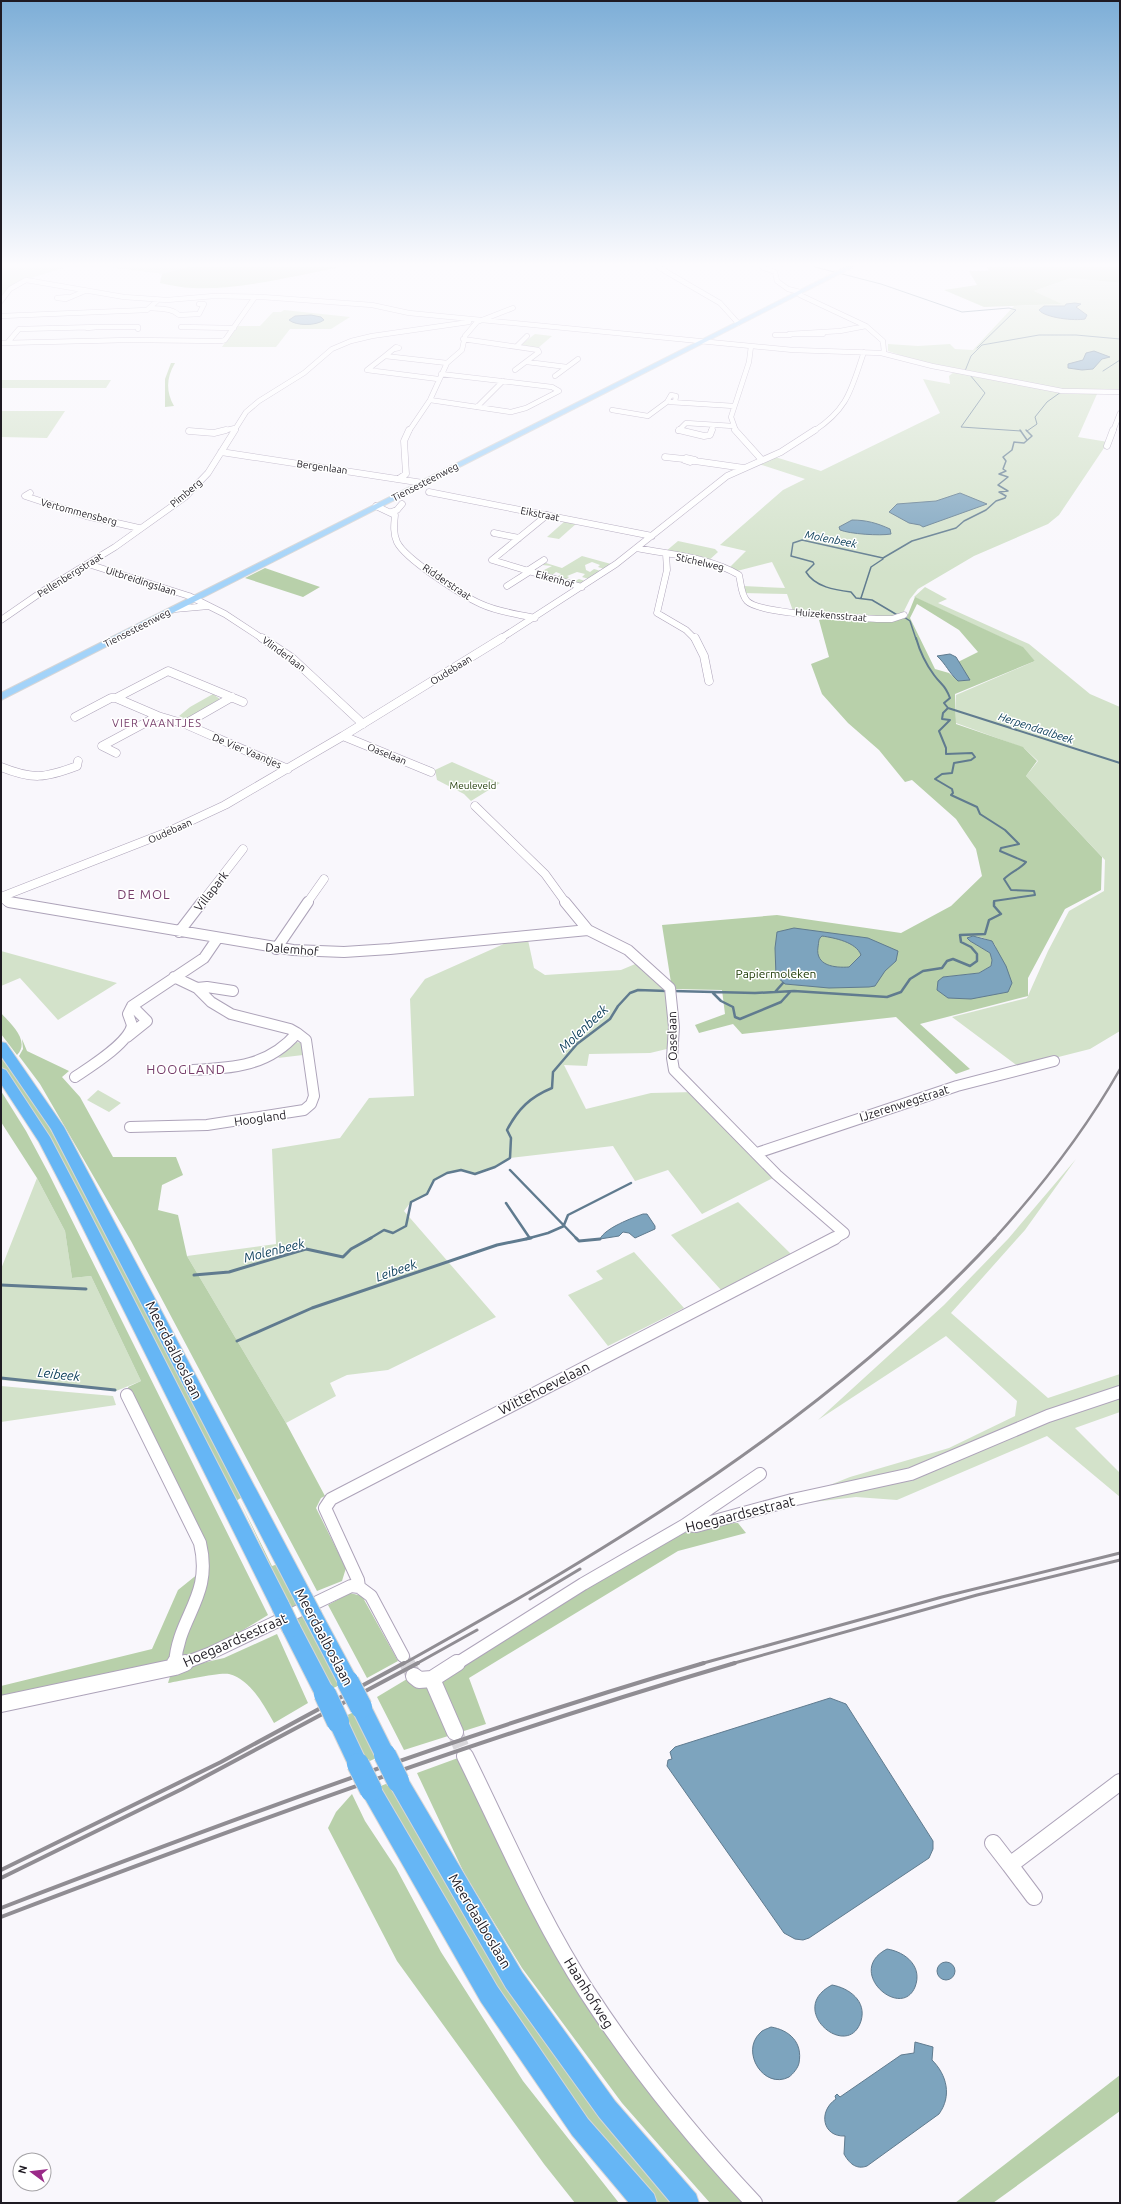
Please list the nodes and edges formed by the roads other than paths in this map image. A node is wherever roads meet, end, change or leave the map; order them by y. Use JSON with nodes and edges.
{"nodes":[{"id":1,"x":308,"y":370,"type":"edge"},
{"id":2,"x":366,"y":370,"type":"edge"},
{"id":3,"x":443,"y":370,"type":"edge"},
{"id":4,"x":563,"y":370,"type":"edge"},
{"id":5,"x":647,"y":370,"type":"edge"},
{"id":6,"x":746,"y":370,"type":"edge"},
{"id":7,"x":858,"y":370,"type":"edge"},
{"id":8,"x":952,"y":370,"type":"edge"},
{"id":9,"x":440,"y":376,"type":"junction"},
{"id":10,"x":555,"y":376,"type":"dead end"},
{"id":11,"x":503,"y":381,"type":"junction"},
{"id":12,"x":1120,"y":392,"type":"edge"},
{"id":13,"x":430,"y":400,"type":"junction"},
{"id":14,"x":734,"y":406,"type":"junction"},
{"id":15,"x":477,"y":407,"type":"junction"},
{"id":16,"x":612,"y":410,"type":"dead end"},
{"id":17,"x":1120,"y":413,"type":"edge"},
{"id":18,"x":714,"y":426,"type":"junction"},
{"id":19,"x":732,"y":426,"type":"junction"},
{"id":20,"x":235,"y":428,"type":"junction"},
{"id":21,"x":189,"y":431,"type":"dead end"},
{"id":22,"x":1107,"y":446,"type":"dead end"},
{"id":23,"x":221,"y":452,"type":"junction"},
{"id":24,"x":665,"y":457,"type":"dead end"},
{"id":25,"x":762,"y":460,"type":"junction"},
{"id":26,"x":744,"y":468,"type":"junction"},
{"id":27,"x":400,"y":478,"type":"junction"},
{"id":28,"x":422,"y":483,"type":"junction"},
{"id":29,"x":429,"y":492,"type":"dead end"},
{"id":30,"x":30,"y":493,"type":"dead end"},
{"id":31,"x":402,"y":504,"type":"dead end"},
{"id":32,"x":376,"y":506,"type":"junction"},
{"id":33,"x":391,"y":512,"type":"junction"},
{"id":34,"x":547,"y":515,"type":"junction"},
{"id":35,"x":139,"y":528,"type":"junction"},
{"id":36,"x":652,"y":536,"type":"junction"},
{"id":37,"x":488,"y":538,"type":"dead end"},
{"id":38,"x":519,"y":538,"type":"junction"},
{"id":39,"x":637,"y":548,"type":"junction"},
{"id":40,"x":666,"y":554,"type":"junction"},
{"id":41,"x":552,"y":563,"type":"dead end"},
{"id":42,"x":88,"y":564,"type":"junction"},
{"id":43,"x":528,"y":571,"type":"junction"},
{"id":44,"x":507,"y":586,"type":"dead end"},
{"id":45,"x":582,"y":587,"type":"junction"},
{"id":46,"x":195,"y":599,"type":"junction"},
{"id":47,"x":212,"y":607,"type":"junction"},
{"id":48,"x":757,"y":608,"type":"joint"},
{"id":49,"x":175,"y":609,"type":"junction"},
{"id":50,"x":904,"y":615,"type":"dead end"},
{"id":51,"x":535,"y":618,"type":"junction"},
{"id":52,"x":1,"y":620,"type":"edge"},
{"id":53,"x":709,"y":680,"type":"dead end"},
{"id":54,"x":1,"y":696,"type":"edge"},
{"id":55,"x":232,"y":697,"type":"junction"},
{"id":56,"x":116,"y":698,"type":"junction"},
{"id":57,"x":243,"y":702,"type":"dead end"},
{"id":58,"x":158,"y":716,"type":"junction"},
{"id":59,"x":75,"y":717,"type":"dead end"},
{"id":60,"x":184,"y":724,"type":"junction"},
{"id":61,"x":362,"y":724,"type":"junction"},
{"id":62,"x":343,"y":736,"type":"junction"},
{"id":63,"x":116,"y":753,"type":"dead end"},
{"id":64,"x":78,"y":761,"type":"dead end"},
{"id":65,"x":1,"y":767,"type":"edge"},
{"id":66,"x":288,"y":769,"type":"junction"},
{"id":67,"x":431,"y":772,"type":"dead end"},
{"id":68,"x":475,"y":806,"type":"dead end"},
{"id":69,"x":243,"y":850,"type":"dead end"},
{"id":70,"x":324,"y":879,"type":"dead end"},
{"id":71,"x":1,"y":897,"type":"edge"},
{"id":72,"x":588,"y":930,"type":"junction"},
{"id":73,"x":179,"y":932,"type":"junction"},
{"id":74,"x":217,"y":939,"type":"junction"},
{"id":75,"x":276,"y":949,"type":"junction"},
{"id":76,"x":174,"y":977,"type":"junction"},
{"id":77,"x":198,"y":988,"type":"junction"},
{"id":78,"x":233,"y":991,"type":"dead end"},
{"id":79,"x":132,"y":1006,"type":"junction"},
{"id":80,"x":297,"y":1033,"type":"junction"},
{"id":81,"x":124,"y":1039,"type":"junction"},
{"id":82,"x":1,"y":1046,"type":"edge"},
{"id":83,"x":1054,"y":1061,"type":"dead end"},
{"id":84,"x":193,"y":1070,"type":"dead end"},
{"id":85,"x":1,"y":1073,"type":"edge"},
{"id":86,"x":76,"y":1076,"type":"dead end"},
{"id":87,"x":130,"y":1127,"type":"dead end"},
{"id":88,"x":756,"y":1153,"type":"junction"},
{"id":89,"x":844,"y":1233,"type":"joint"},
{"id":90,"x":1120,"y":1392,"type":"edge"},
{"id":91,"x":127,"y":1395,"type":"dead end"},
{"id":92,"x":760,"y":1474,"type":"dead end"},
{"id":93,"x":685,"y":1526,"type":"junction"},
{"id":94,"x":358,"y":1587,"type":"junction"},
{"id":95,"x":403,"y":1656,"type":"tunnel mouth"},
{"id":96,"x":175,"y":1667,"type":"junction"},
{"id":97,"x":414,"y":1676,"type":"dead end"},
{"id":98,"x":432,"y":1679,"type":"junction"},
{"id":99,"x":1,"y":1704,"type":"edge"},
{"id":100,"x":455,"y":1732,"type":"tunnel mouth"},
{"id":101,"x":465,"y":1756,"type":"tunnel mouth"},
{"id":102,"x":1120,"y":1782,"type":"edge"},
{"id":103,"x":993,"y":1843,"type":"dead end"},
{"id":104,"x":1010,"y":1865,"type":"junction"},
{"id":105,"x":1034,"y":1897,"type":"dead end"},
{"id":106,"x":645,"y":2203,"type":"edge"},
{"id":107,"x":687,"y":2203,"type":"edge"},
{"id":108,"x":754,"y":2203,"type":"edge"}],
"edges":[{"from":1,"to":20,"type":"street","name":"Pimberg"},
{"from":2,"to":9,"type":"street"},
{"from":3,"to":9,"type":"street"},
{"from":4,"to":10,"type":"street"},
{"from":5,"to":28,"type":"main road","name":"Tiensesteenweg"},
{"from":6,"to":14,"type":"street"},
{"from":7,"to":25,"type":"street","name":"Oudebaan"},
{"from":8,"to":12,"type":"street"},
{"from":9,"to":11,"type":"street"},
{"from":9,"to":13,"type":"street"},
{"from":11,"to":15,"type":"street"},
{"from":11,"to":15,"type":"street"},
{"from":13,"to":15,"type":"street"},
{"from":13,"to":27,"type":"street"},
{"from":14,"to":16,"type":"street"},
{"from":14,"to":19,"type":"street"},
{"from":17,"to":22,"type":"street"},
{"from":18,"to":18,"type":"street"},
{"from":18,"to":19,"type":"street"},
{"from":19,"to":25,"type":"street"},
{"from":20,"to":21,"type":"street"},
{"from":20,"to":23,"type":"street","name":"Pimberg"},
{"from":23,"to":27,"type":"street","name":"Bergenlaan"},
{"from":23,"to":35,"type":"street","name":"Pimberg"},
{"from":24,"to":26,"type":"street"},
{"from":25,"to":26,"type":"street","name":"Oudebaan"},
{"from":26,"to":36,"type":"street","name":"Oudebaan"},
{"from":27,"to":28,"type":"street","name":"Bergenlaan"},
{"from":28,"to":32,"type":"main road","name":"Tiensesteenweg"},
{"from":29,"to":34,"type":"street","name":"Eikstraat"},
{"from":30,"to":35,"type":"street","name":"Vertommensberg"},
{"from":31,"to":33,"type":"street"},
{"from":32,"to":33,"type":"street"},
{"from":32,"to":46,"type":"main road","name":"Tiensesteenweg"},
{"from":33,"to":51,"type":"street","name":"Ridderstraat"},
{"from":34,"to":36,"type":"street","name":"Eikstraat"},
{"from":34,"to":38,"type":"street","name":"Eikenhof"},
{"from":35,"to":42,"type":"street","name":"Pellenbergstraat"},
{"from":36,"to":39,"type":"street","name":"Oudebaan"},
{"from":37,"to":38,"type":"street"},
{"from":38,"to":43,"type":"street","name":"Eikenhof"},
{"from":39,"to":40,"type":"street"},
{"from":39,"to":45,"type":"street","name":"Oudebaan"},
{"from":40,"to":48,"type":"street","name":"Stichelweg"},
{"from":40,"to":53,"type":"street"},
{"from":41,"to":43,"type":"street","name":"Eikenhof"},
{"from":42,"to":46,"type":"street","name":"Uitbreidingslaan"},
{"from":42,"to":52,"type":"street","name":"Pellenbergstraat"},
{"from":43,"to":44,"type":"street","name":"Eikenhof"},
{"from":43,"to":45,"type":"street","name":"Eikenhof"},
{"from":45,"to":51,"type":"street","name":"Oudebaan"},
{"from":46,"to":47,"type":"street","name":"Vlinderlaan"},
{"from":46,"to":49,"type":"main road","name":"Tiensesteenweg"},
{"from":47,"to":49,"type":"street"},
{"from":47,"to":61,"type":"street","name":"Vlinderlaan"},
{"from":48,"to":50,"type":"street","name":"Huizekensstraat"},
{"from":49,"to":54,"type":"main road","name":"Tiensesteenweg"},
{"from":51,"to":61,"type":"street","name":"Oudebaan"},
{"from":55,"to":56,"type":"street"},
{"from":55,"to":57,"type":"street"},
{"from":55,"to":60,"type":"street"},
{"from":56,"to":58,"type":"street","name":"De Vier Vaantjes"},
{"from":56,"to":59,"type":"street"},
{"from":58,"to":60,"type":"street","name":"De Vier Vaantjes"},
{"from":58,"to":63,"type":"street"},
{"from":60,"to":66,"type":"street","name":"De Vier Vaantjes"},
{"from":61,"to":62,"type":"street","name":"Oudebaan"},
{"from":62,"to":66,"type":"street","name":"Oudebaan"},
{"from":62,"to":67,"type":"street","name":"Oaselaan"},
{"from":64,"to":65,"type":"street"},
{"from":66,"to":71,"type":"street","name":"Oudebaan"},
{"from":68,"to":72,"type":"street","name":"Oaselaan"},
{"from":69,"to":73,"type":"street","name":"Villapark"},
{"from":70,"to":75,"type":"street"},
{"from":71,"to":73,"type":"street","name":"Dalemhof"},
{"from":72,"to":75,"type":"street","name":"Dalemhof"},
{"from":72,"to":88,"type":"street","name":"Oaselaan"},
{"from":73,"to":74,"type":"street","name":"Dalemhof"},
{"from":74,"to":75,"type":"street","name":"Dalemhof"},
{"from":74,"to":76,"type":"street"},
{"from":76,"to":77,"type":"street"},
{"from":76,"to":79,"type":"street"},
{"from":77,"to":78,"type":"street"},
{"from":77,"to":80,"type":"street"},
{"from":79,"to":81,"type":"street"},
{"from":79,"to":81,"type":"street"},
{"from":80,"to":84,"type":"street"},
{"from":80,"to":87,"type":"street","name":"Hoogland"},
{"from":81,"to":86,"type":"street"},
{"from":82,"to":107,"type":"highway","name":"Meerdaalboslaan","bridge":true},
{"from":83,"to":88,"type":"street","name":"IJzerenwegstraat"},
{"from":85,"to":106,"type":"highway","name":"Meerdaalboslaan","bridge":true},
{"from":88,"to":89,"type":"street","name":"Oaselaan"},
{"from":89,"to":94,"type":"street","name":"Wittehoevelaan"},
{"from":90,"to":93,"type":"street","name":"Hoegaardsestraat"},
{"from":91,"to":96,"type":"street"},
{"from":92,"to":93,"type":"street"},
{"from":93,"to":98,"type":"street","name":"Hoegaardsestraat"},
{"from":94,"to":95,"type":"street"},
{"from":94,"to":96,"type":"street","name":"Hoegaardsestraat"},
{"from":96,"to":99,"type":"street","name":"Hoegaardsestraat"},
{"from":97,"to":98,"type":"street"},
{"from":98,"to":100,"type":"street"},
{"from":101,"to":108,"type":"street","name":"Haanhofweg"},
{"from":102,"to":104,"type":"street"},
{"from":103,"to":104,"type":"street"},
{"from":104,"to":105,"type":"street"}]}
